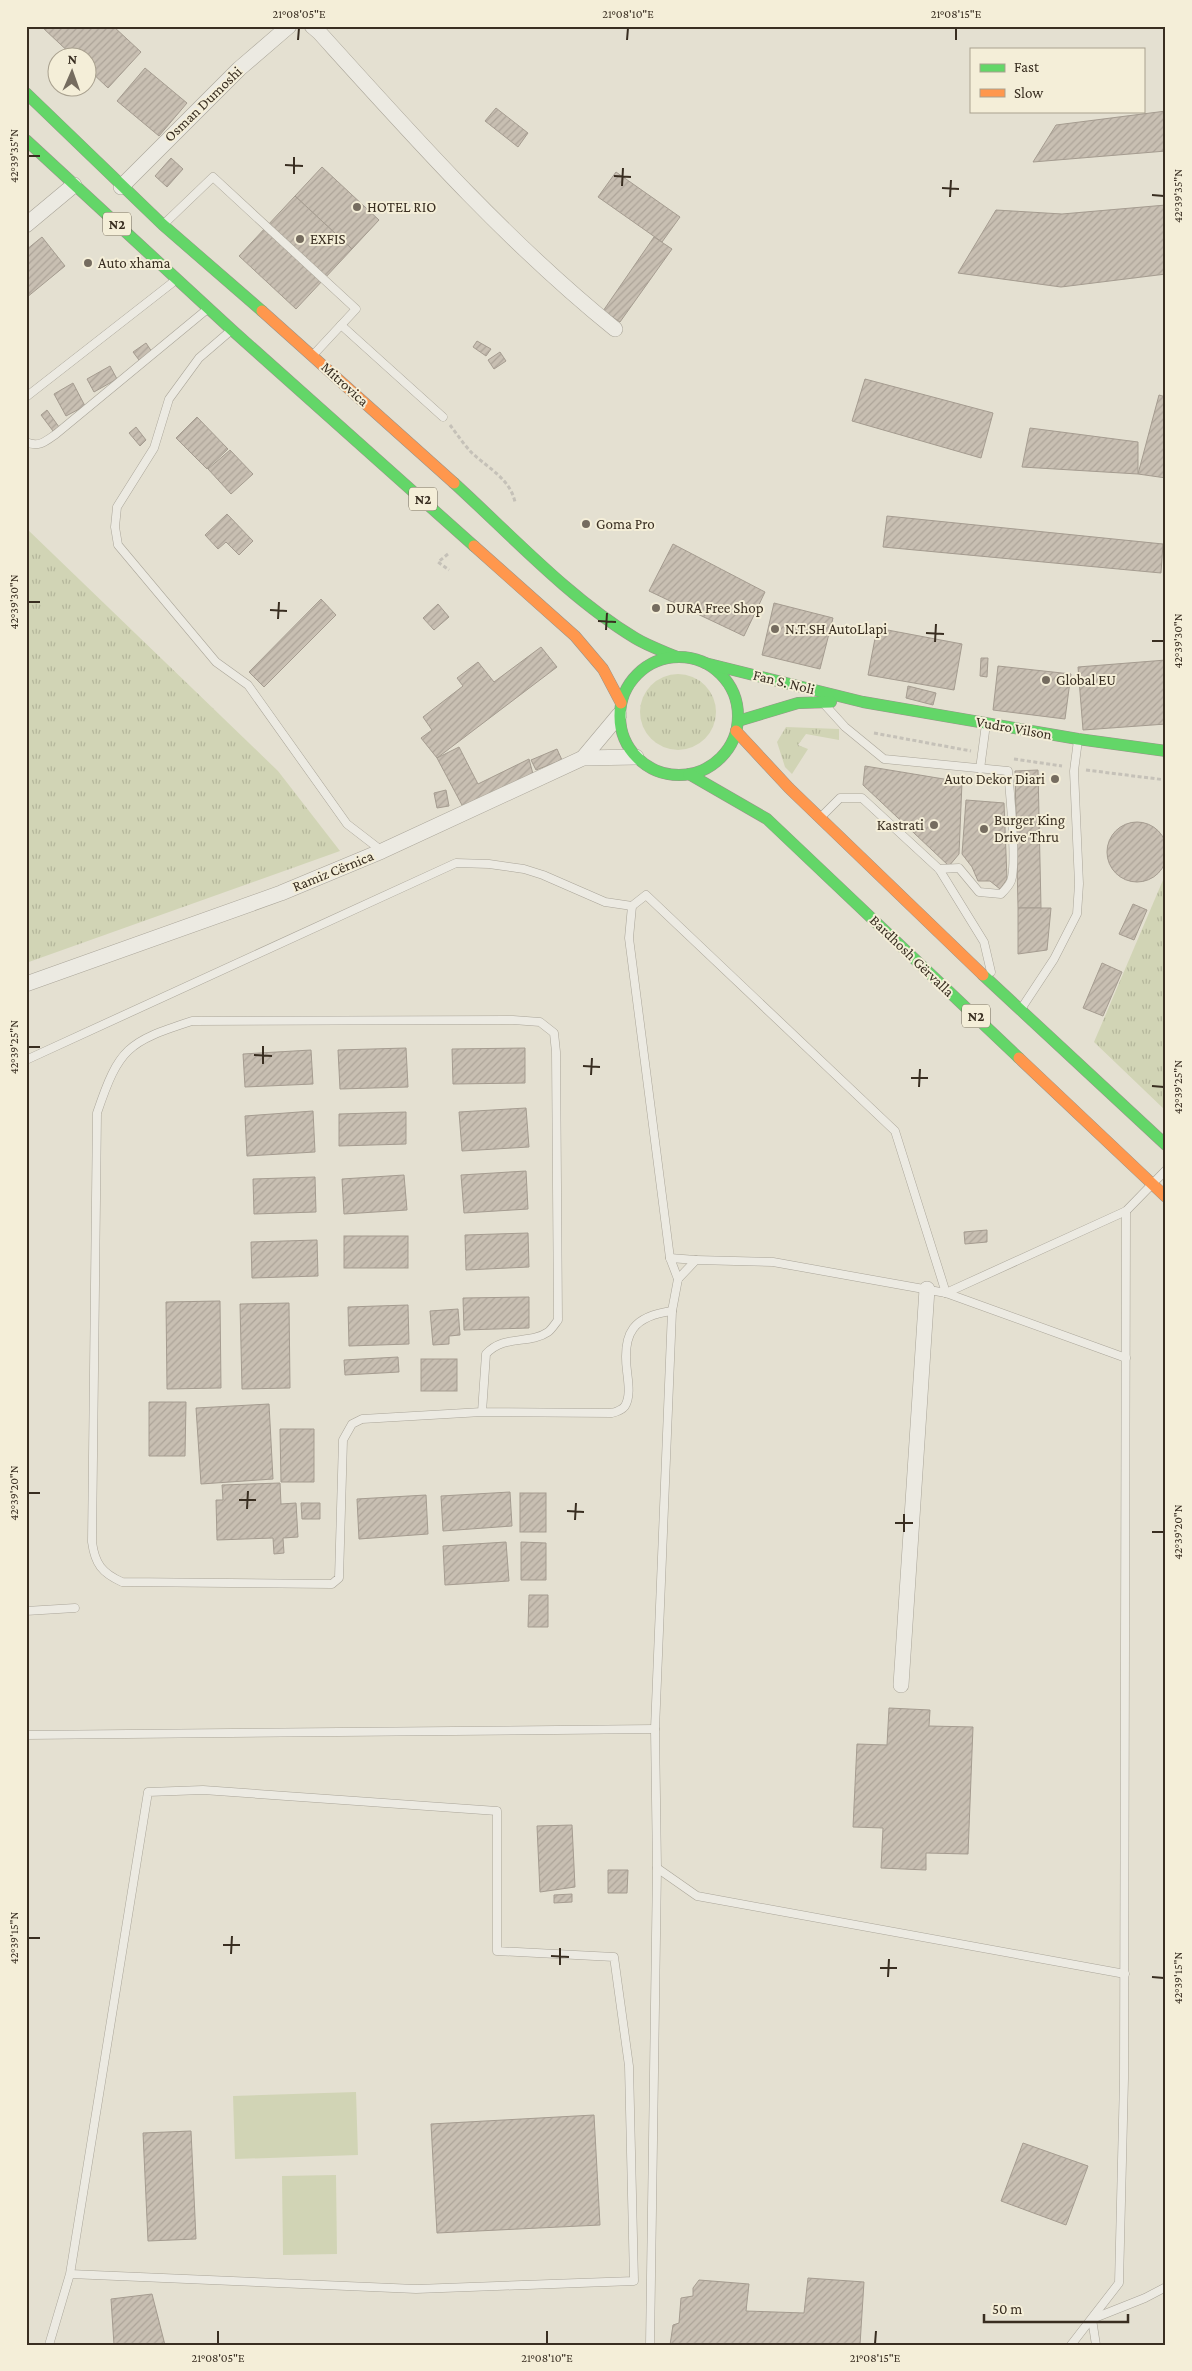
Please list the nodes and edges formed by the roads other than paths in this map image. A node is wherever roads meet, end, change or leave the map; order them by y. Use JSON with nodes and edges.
{"nodes":[{"id":1,"x":289,"y":26,"type":"edge"},
{"id":2,"x":312,"y":26,"type":"edge"},
{"id":3,"x":26,"y":93,"type":"edge"},
{"id":4,"x":26,"y":140,"type":"edge"},
{"id":5,"x":74,"y":185,"type":"junction"},
{"id":6,"x":122,"y":187,"type":"junction"},
{"id":7,"x":26,"y":225,"type":"edge"},
{"id":8,"x":162,"y":225,"type":"junction"},
{"id":9,"x":178,"y":279,"type":"junction"},
{"id":10,"x":208,"y":308,"type":"junction"},
{"id":11,"x":341,"y":324,"type":"junction"},
{"id":12,"x":615,"y":329,"type":"dead end"},
{"id":13,"x":232,"y":330,"type":"junction"},
{"id":14,"x":312,"y":355,"type":"junction"},
{"id":15,"x":26,"y":397,"type":"edge"},
{"id":16,"x":443,"y":417,"type":"road end"},
{"id":17,"x":26,"y":442,"type":"edge"},
{"id":18,"x":677,"y":657,"type":"junction"},
{"id":19,"x":705,"y":663,"type":"junction"},
{"id":20,"x":822,"y":702,"type":"junction"},
{"id":21,"x":864,"y":702,"type":"junction"},
{"id":22,"x":620,"y":709,"type":"junction"},
{"id":23,"x":986,"y":723,"type":"junction"},
{"id":24,"x":737,"y":726,"type":"junction"},
{"id":25,"x":1078,"y":739,"type":"junction"},
{"id":26,"x":1166,"y":751,"type":"edge"},
{"id":27,"x":636,"y":757,"type":"junction"},
{"id":28,"x":583,"y":758,"type":"junction"},
{"id":29,"x":980,"y":769,"type":"junction"},
{"id":30,"x":689,"y":774,"type":"junction"},
{"id":31,"x":820,"y":817,"type":"junction"},
{"id":32,"x":382,"y":851,"type":"junction"},
{"id":33,"x":939,"y":868,"type":"junction"},
{"id":34,"x":632,"y":906,"type":"junction"},
{"id":35,"x":26,"y":984,"type":"edge"},
{"id":36,"x":992,"y":984,"type":"junction"},
{"id":37,"x":1020,"y":1009,"type":"junction"},
{"id":38,"x":26,"y":1060,"type":"edge"},
{"id":39,"x":1166,"y":1146,"type":"edge"},
{"id":40,"x":1166,"y":1170,"type":"edge"},
{"id":41,"x":1152,"y":1184,"type":"junction"},
{"id":42,"x":1166,"y":1197,"type":"edge"},
{"id":43,"x":1126,"y":1211,"type":"junction"},
{"id":44,"x":670,"y":1258,"type":"junction"},
{"id":45,"x":696,"y":1260,"type":"junction"},
{"id":46,"x":678,"y":1279,"type":"junction"},
{"id":47,"x":926,"y":1289,"type":"junction"},
{"id":48,"x":946,"y":1292,"type":"junction"},
{"id":49,"x":672,"y":1310,"type":"junction"},
{"id":50,"x":1126,"y":1358,"type":"junction"},
{"id":51,"x":482,"y":1412,"type":"junction"},
{"id":52,"x":75,"y":1608,"type":"dead end"},
{"id":53,"x":26,"y":1610,"type":"edge"},
{"id":54,"x":901,"y":1684,"type":"dead end"},
{"id":55,"x":655,"y":1729,"type":"junction"},
{"id":56,"x":26,"y":1734,"type":"edge"},
{"id":57,"x":656,"y":1868,"type":"junction"},
{"id":58,"x":1125,"y":1974,"type":"junction"},
{"id":59,"x":70,"y":2274,"type":"junction"},
{"id":60,"x":1166,"y":2287,"type":"edge"},
{"id":61,"x":1092,"y":2319,"type":"junction"},
{"id":62,"x":49,"y":2345,"type":"edge"},
{"id":63,"x":650,"y":2345,"type":"edge"},
{"id":64,"x":1071,"y":2345,"type":"edge"},
{"id":65,"x":1096,"y":2345,"type":"edge"}],
"edges":[{"from":1,"to":6,"type":"street","name":"Osman Dumoshi"},
{"from":2,"to":12,"type":"street"},
{"from":3,"to":6,"type":"main road","name":"Mitrovica","number":"N2"},
{"from":4,"to":5,"type":"main road","number":"N2"},
{"from":5,"to":7,"type":"street"},
{"from":5,"to":9,"type":"main road","number":"N2"},
{"from":6,"to":8,"type":"main road","name":"Mitrovica","number":"N2"},
{"from":8,"to":11,"type":"lane"},
{"from":8,"to":14,"type":"main road","name":"Mitrovica","number":"N2"},
{"from":9,"to":10,"type":"main road","number":"N2"},
{"from":9,"to":15,"type":"lane"},
{"from":10,"to":13,"type":"main road","number":"N2"},
{"from":10,"to":17,"type":"lane"},
{"from":11,"to":14,"type":"lane"},
{"from":11,"to":16,"type":"lane"},
{"from":13,"to":22,"type":"main road","number":"N2"},
{"from":13,"to":32,"type":"lane"},
{"from":14,"to":18,"type":"main road","name":"Mitrovica","number":"N2"},
{"from":18,"to":19,"type":"main road","number":"N2"},
{"from":18,"to":22,"type":"main road","number":"N2"},
{"from":19,"to":21,"type":"main road","name":"Fan S. Noli"},
{"from":19,"to":24,"type":"main road","number":"N2"},
{"from":20,"to":21,"type":"main road"},
{"from":20,"to":24,"type":"main road"},
{"from":20,"to":29,"type":"lane"},
{"from":21,"to":23,"type":"main road","name":"Vudro Vilson"},
{"from":22,"to":27,"type":"main road","number":"N2"},
{"from":22,"to":28,"type":"street"},
{"from":23,"to":25,"type":"main road","name":"Vudro Vilson"},
{"from":23,"to":29,"type":"lane"},
{"from":24,"to":30,"type":"main road","number":"N2"},
{"from":24,"to":31,"type":"main road","number":"N2"},
{"from":25,"to":26,"type":"main road","name":"Vudro Vilson"},
{"from":25,"to":37,"type":"lane"},
{"from":27,"to":28,"type":"street","name":"Ramiz Cërnica"},
{"from":27,"to":30,"type":"main road","number":"N2"},
{"from":28,"to":32,"type":"street","name":"Ramiz Cërnica"},
{"from":29,"to":33,"type":"lane"},
{"from":30,"to":41,"type":"main road","name":"Bardhosh Gërvalla","number":"N2"},
{"from":31,"to":33,"type":"lane"},
{"from":31,"to":36,"type":"main road","number":"N2"},
{"from":32,"to":35,"type":"street","name":"Ramiz Cërnica"},
{"from":33,"to":36,"type":"lane"},
{"from":34,"to":38,"type":"lane"},
{"from":34,"to":44,"type":"lane"},
{"from":34,"to":48,"type":"lane"},
{"from":36,"to":37,"type":"main road","number":"N2"},
{"from":37,"to":39,"type":"main road","number":"N2"},
{"from":40,"to":41,"type":"lane"},
{"from":41,"to":42,"type":"main road","name":"Bardhosh Gërvalla","number":"N2"},
{"from":41,"to":43,"type":"lane"},
{"from":43,"to":48,"type":"lane"},
{"from":43,"to":50,"type":"lane"},
{"from":44,"to":45,"type":"lane"},
{"from":44,"to":46,"type":"lane"},
{"from":45,"to":46,"type":"lane"},
{"from":45,"to":47,"type":"lane"},
{"from":46,"to":49,"type":"lane"},
{"from":47,"to":48,"type":"lane"},
{"from":47,"to":54,"type":"street"},
{"from":48,"to":50,"type":"lane"},
{"from":49,"to":51,"type":"lane"},
{"from":49,"to":55,"type":"lane"},
{"from":50,"to":58,"type":"lane"},
{"from":51,"to":51,"type":"lane"},
{"from":52,"to":53,"type":"lane"},
{"from":55,"to":56,"type":"lane"},
{"from":55,"to":57,"type":"lane"},
{"from":57,"to":58,"type":"lane"},
{"from":57,"to":63,"type":"lane"},
{"from":58,"to":61,"type":"lane"},
{"from":59,"to":59,"type":"lane"},
{"from":59,"to":62,"type":"lane"},
{"from":60,"to":61,"type":"lane"},
{"from":61,"to":64,"type":"lane"},
{"from":61,"to":65,"type":"lane"}]}
